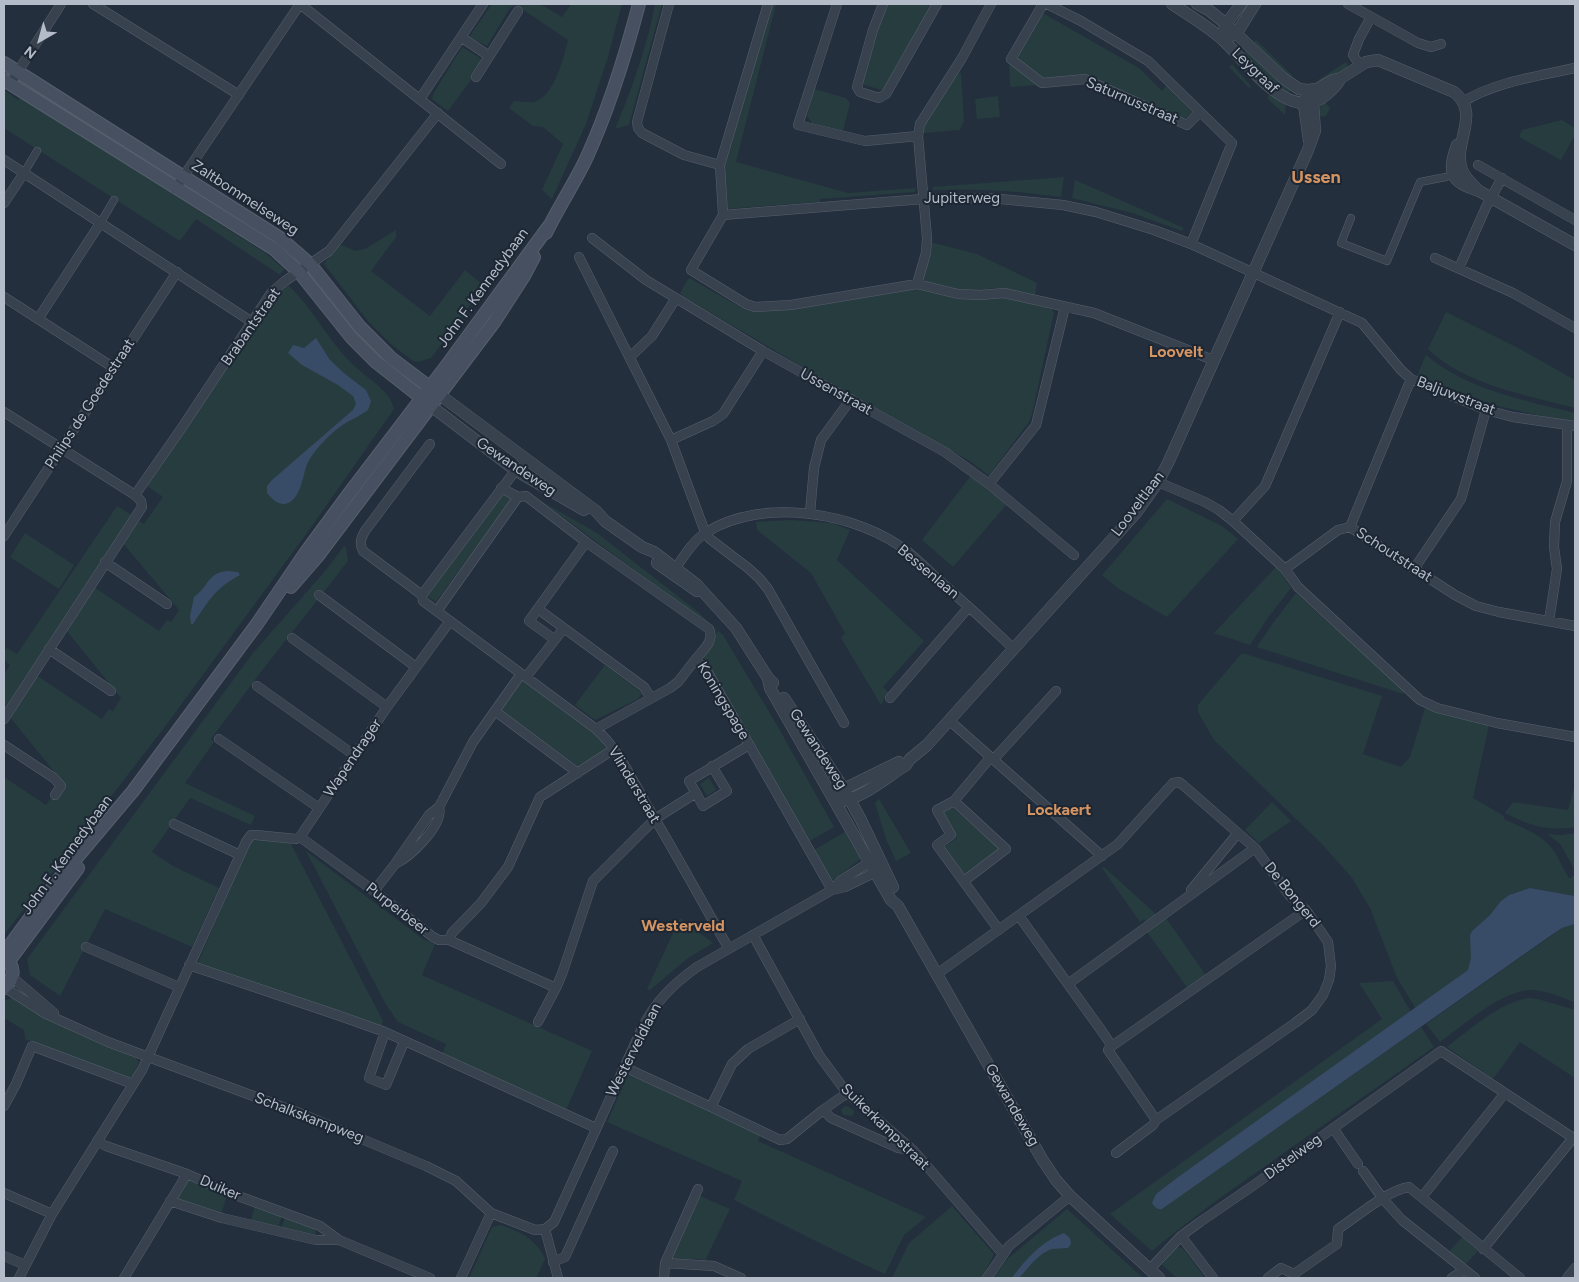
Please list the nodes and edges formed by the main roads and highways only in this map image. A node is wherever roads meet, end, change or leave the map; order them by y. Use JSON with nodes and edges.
{"nodes":[{"id":1,"x":639,"y":4,"type":"edge"},
{"id":2,"x":4,"y":63,"type":"edge"},
{"id":3,"x":7,"y":82,"type":"edge"},
{"id":4,"x":435,"y":391,"type":"junction"},
{"id":5,"x":426,"y":402,"type":"junction"},
{"id":6,"x":6,"y":957,"type":"edge"},
{"id":7,"x":7,"y":984,"type":"edge"}],
"edges":[{"from":1,"to":4,"type":"main road","name":"John F. Kennedybaan"},
{"from":2,"to":4,"type":"main road","name":"Zaltbommelseweg"},
{"from":3,"to":5,"type":"main road","name":"Zaltbommelseweg"},
{"from":4,"to":5,"type":"main road","name":"John F. Kennedybaan"},
{"from":5,"to":6,"type":"main road","name":"John F. Kennedybaan"},
{"from":6,"to":7,"type":"main road"}]}
